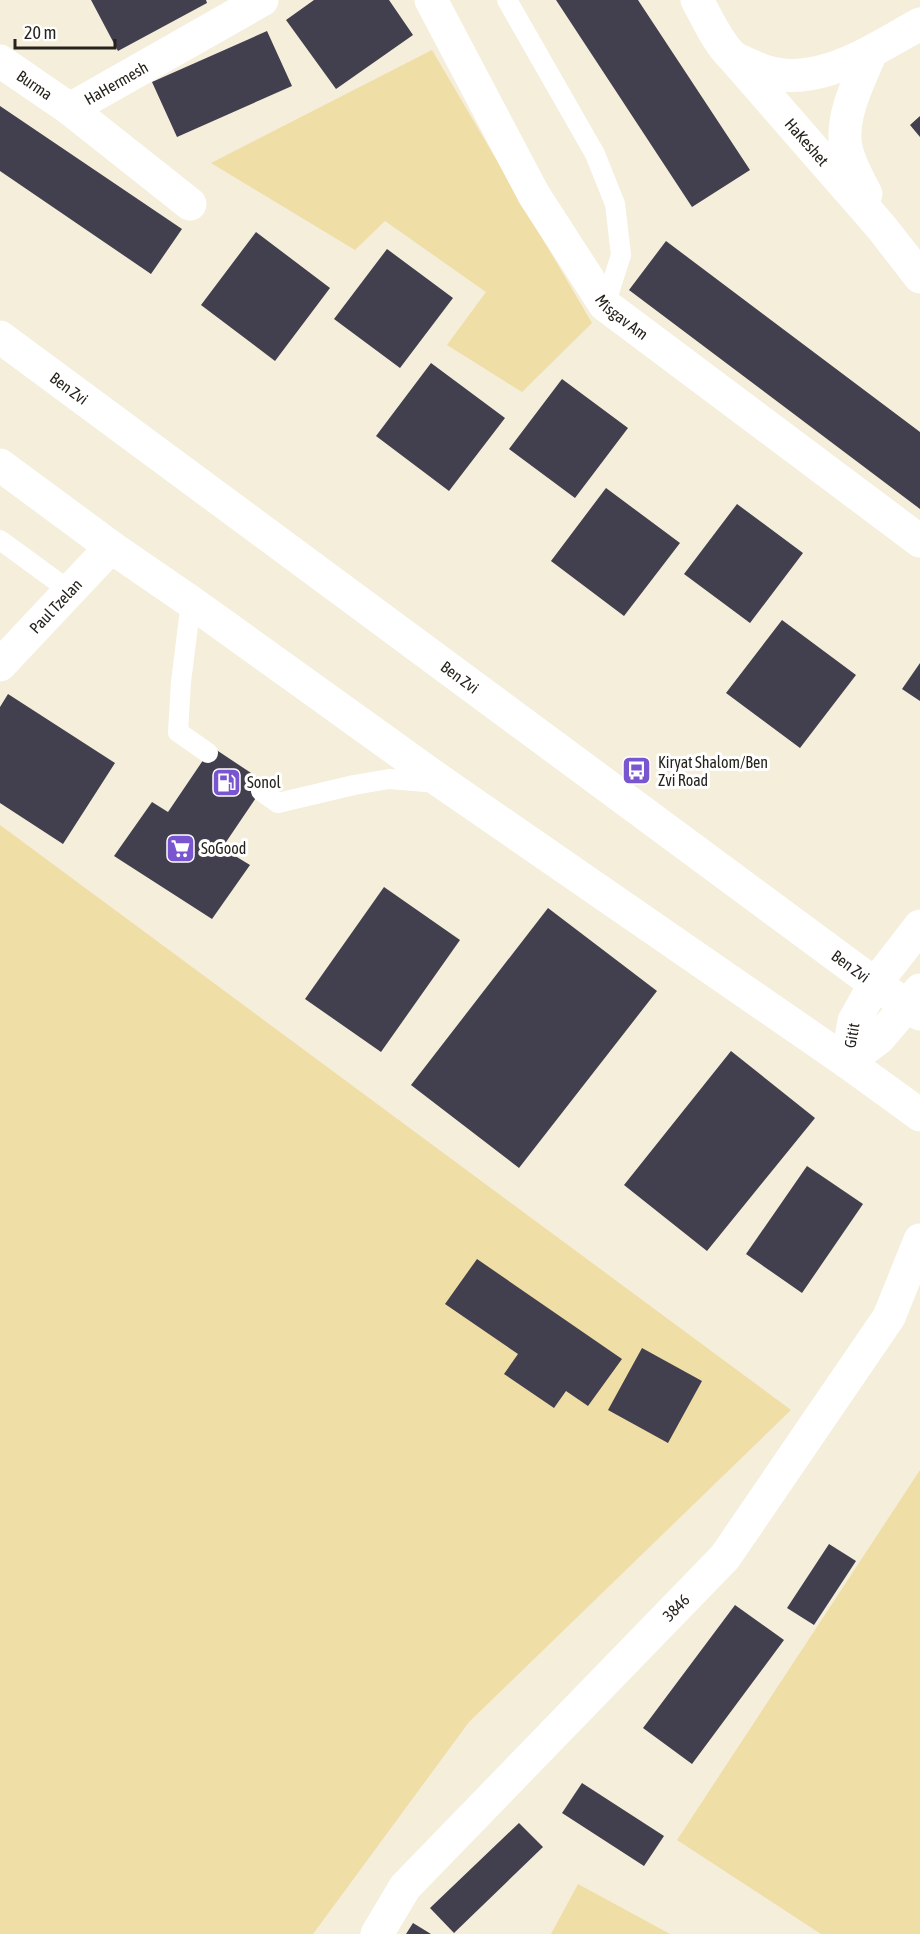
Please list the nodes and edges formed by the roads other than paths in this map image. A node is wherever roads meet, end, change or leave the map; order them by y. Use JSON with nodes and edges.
{"nodes":[{"id":1,"x":262,"y":0,"type":"edge"},
{"id":2,"x":431,"y":0,"type":"edge"},
{"id":3,"x":507,"y":0,"type":"edge"},
{"id":4,"x":697,"y":0,"type":"edge"},
{"id":5,"x":920,"y":24,"type":"edge"},
{"id":6,"x":871,"y":52,"type":"junction"},
{"id":7,"x":732,"y":56,"type":"junction"},
{"id":8,"x":0,"y":62,"type":"edge"},
{"id":9,"x":70,"y":109,"type":"junction"},
{"id":10,"x":190,"y":204,"type":"dead end"},
{"id":11,"x":882,"y":228,"type":"junction"},
{"id":12,"x":920,"y":277,"type":"edge"},
{"id":13,"x":605,"y":305,"type":"junction"},
{"id":14,"x":0,"y":337,"type":"edge"},
{"id":15,"x":0,"y":465,"type":"edge"},
{"id":16,"x":0,"y":540,"type":"edge"},
{"id":17,"x":920,"y":540,"type":"edge"},
{"id":18,"x":111,"y":547,"type":"junction"},
{"id":19,"x":70,"y":591,"type":"junction"},
{"id":20,"x":191,"y":602,"type":"junction"},
{"id":21,"x":0,"y":665,"type":"edge"},
{"id":22,"x":208,"y":753,"type":"dead end"},
{"id":23,"x":443,"y":783,"type":"junction"},
{"id":24,"x":261,"y":791,"type":"dead end"},
{"id":25,"x":920,"y":926,"type":"edge"},
{"id":26,"x":874,"y":984,"type":"junction"},
{"id":27,"x":916,"y":1003,"type":"edge"},
{"id":28,"x":846,"y":1062,"type":"junction"},
{"id":29,"x":920,"y":1115,"type":"edge"},
{"id":30,"x":920,"y":1240,"type":"edge"},
{"id":31,"x":377,"y":1934,"type":"edge"}],
"edges":[{"from":1,"to":9,"type":"street","name":"HaHermesh"},
{"from":2,"to":13,"type":"street","name":"Misgav Am"},
{"from":3,"to":13,"type":"lane"},
{"from":4,"to":7,"type":"street","name":"HaKeshet"},
{"from":5,"to":6,"type":"street","name":"HaKeshet"},
{"from":6,"to":7,"type":"street","name":"HaKeshet"},
{"from":6,"to":11,"type":"street","name":"HaKeshet"},
{"from":7,"to":11,"type":"street","name":"HaKeshet"},
{"from":8,"to":9,"type":"street","name":"Burma"},
{"from":9,"to":10,"type":"street","name":"HaHermesh"},
{"from":11,"to":12,"type":"street","name":"HaKeshet"},
{"from":13,"to":17,"type":"street","name":"Misgav Am"},
{"from":14,"to":26,"type":"street","name":"Ben Zvi"},
{"from":15,"to":18,"type":"street"},
{"from":16,"to":19,"type":"lane"},
{"from":18,"to":19,"type":"street","name":"Paul Tzelan"},
{"from":18,"to":20,"type":"street"},
{"from":19,"to":21,"type":"street","name":"Paul Tzelan"},
{"from":20,"to":22,"type":"lane"},
{"from":20,"to":23,"type":"street"},
{"from":23,"to":24,"type":"lane"},
{"from":23,"to":28,"type":"street"},
{"from":25,"to":26,"type":"street","name":"Gitit"},
{"from":26,"to":27,"type":"street","name":"Ben Zvi"},
{"from":26,"to":28,"type":"street","name":"Gitit"},
{"from":27,"to":28,"type":"street","name":"Gitit"},
{"from":28,"to":29,"type":"street"},
{"from":30,"to":31,"type":"street","name":"3846"}]}
